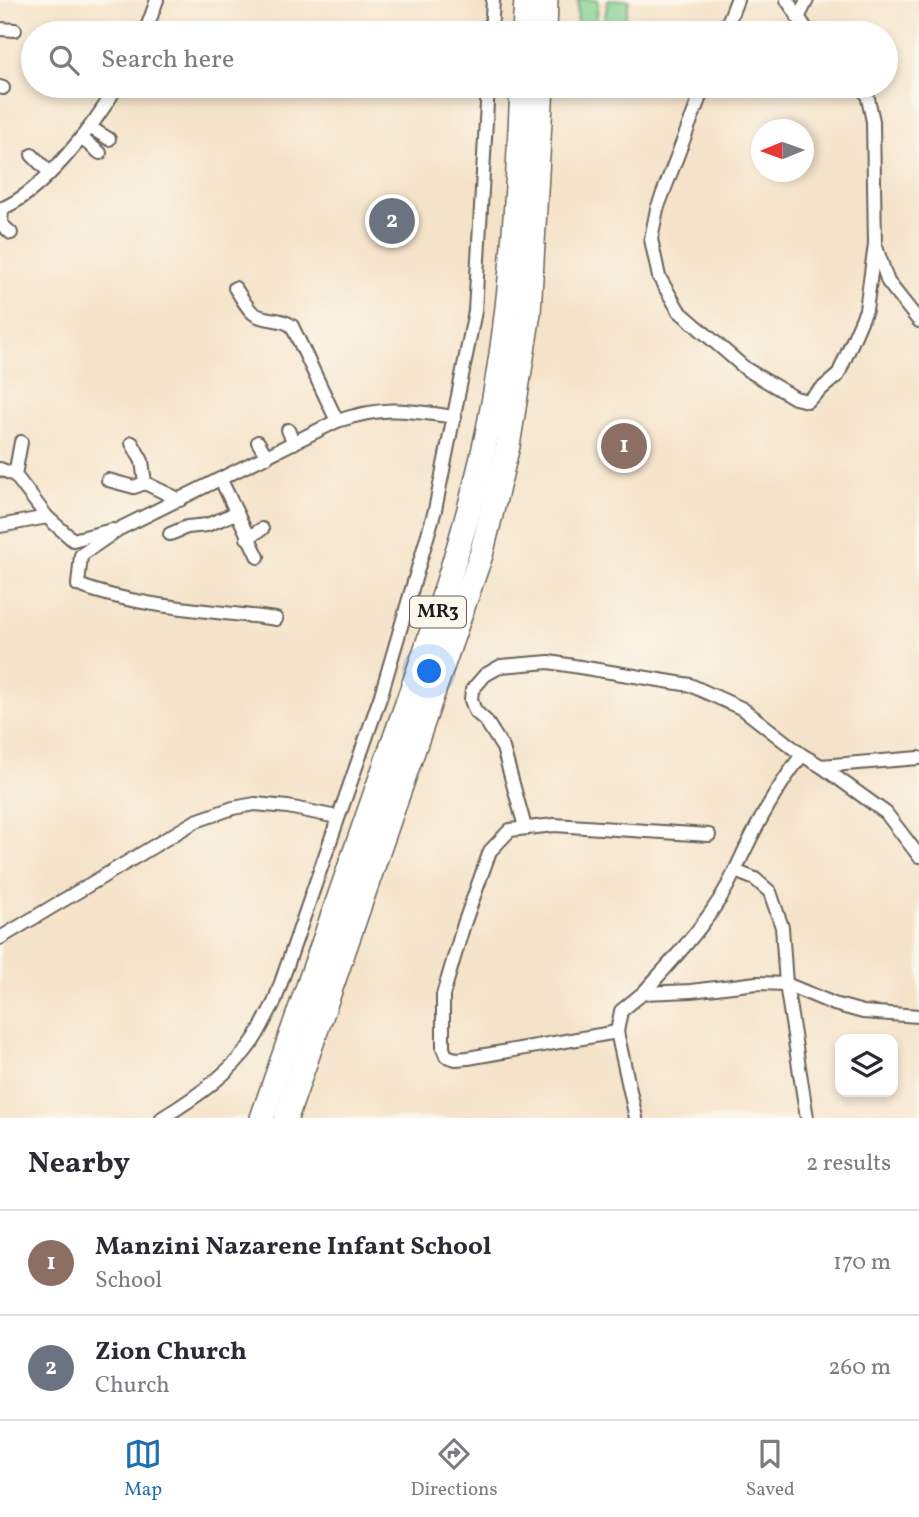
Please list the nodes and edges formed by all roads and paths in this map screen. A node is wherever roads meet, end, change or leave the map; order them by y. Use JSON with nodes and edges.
{"nodes":[{"id":1,"x":157,"y":0,"type":"edge"},
{"id":2,"x":493,"y":0,"type":"edge"},
{"id":3,"x":526,"y":0,"type":"edge"},
{"id":4,"x":546,"y":0,"type":"edge"},
{"id":5,"x":737,"y":0,"type":"edge"},
{"id":6,"x":787,"y":0,"type":"edge"},
{"id":7,"x":807,"y":0,"type":"edge"},
{"id":8,"x":798,"y":18,"type":"junction"},
{"id":9,"x":150,"y":21,"type":"edge"},
{"id":10,"x":492,"y":21,"type":"edge"},
{"id":11,"x":525,"y":21,"type":"edge"},
{"id":12,"x":545,"y":21,"type":"edge"},
{"id":13,"x":729,"y":21,"type":"edge"},
{"id":14,"x":800,"y":21,"type":"edge"},
{"id":15,"x":0,"y":29,"type":"edge"},
{"id":16,"x":15,"y":30,"type":"dead end"},
{"id":17,"x":110,"y":98,"type":"edge"},
{"id":18,"x":487,"y":98,"type":"edge"},
{"id":19,"x":521,"y":98,"type":"edge"},
{"id":20,"x":541,"y":98,"type":"edge"},
{"id":21,"x":699,"y":98,"type":"edge"},
{"id":22,"x":868,"y":98,"type":"edge"},
{"id":23,"x":91,"y":128,"type":"junction"},
{"id":24,"x":81,"y":138,"type":"junction"},
{"id":25,"x":109,"y":139,"type":"dead end"},
{"id":26,"x":100,"y":153,"type":"dead end"},
{"id":27,"x":32,"y":155,"type":"dead end"},
{"id":28,"x":49,"y":172,"type":"junction"},
{"id":29,"x":1,"y":209,"type":"edge"},
{"id":30,"x":11,"y":233,"type":"dead end"},
{"id":31,"x":875,"y":244,"type":"junction"},
{"id":32,"x":235,"y":288,"type":"dead end"},
{"id":33,"x":919,"y":321,"type":"edge"},
{"id":34,"x":455,"y":417,"type":"junction"},
{"id":35,"x":337,"y":421,"type":"junction"},
{"id":36,"x":288,"y":430,"type":"dead end"},
{"id":37,"x":21,"y":442,"type":"dead end"},
{"id":38,"x":258,"y":442,"type":"dead end"},
{"id":39,"x":132,"y":443,"type":"dead end"},
{"id":40,"x":294,"y":443,"type":"junction"},
{"id":41,"x":267,"y":457,"type":"junction"},
{"id":42,"x":0,"y":469,"type":"edge"},
{"id":43,"x":15,"y":475,"type":"junction"},
{"id":44,"x":108,"y":480,"type":"dead end"},
{"id":45,"x":221,"y":480,"type":"junction"},
{"id":46,"x":145,"y":483,"type":"junction"},
{"id":47,"x":180,"y":500,"type":"junction"},
{"id":48,"x":236,"y":513,"type":"junction"},
{"id":49,"x":47,"y":517,"type":"junction"},
{"id":50,"x":0,"y":526,"type":"edge"},
{"id":51,"x":119,"y":528,"type":"junction"},
{"id":52,"x":262,"y":528,"type":"dead end"},
{"id":53,"x":170,"y":534,"type":"dead end"},
{"id":54,"x":247,"y":538,"type":"junction"},
{"id":55,"x":258,"y":557,"type":"dead end"},
{"id":56,"x":276,"y":619,"type":"dead end"},
{"id":57,"x":802,"y":755,"type":"junction"},
{"id":58,"x":919,"y":758,"type":"edge"},
{"id":59,"x":821,"y":766,"type":"junction"},
{"id":60,"x":337,"y":817,"type":"junction"},
{"id":61,"x":524,"y":827,"type":"junction"},
{"id":62,"x":709,"y":835,"type":"dead end"},
{"id":63,"x":919,"y":856,"type":"edge"},
{"id":64,"x":735,"y":871,"type":"junction"},
{"id":65,"x":0,"y":938,"type":"edge"},
{"id":66,"x":786,"y":984,"type":"junction"},
{"id":67,"x":643,"y":993,"type":"junction"},
{"id":68,"x":919,"y":1016,"type":"edge"},
{"id":69,"x":617,"y":1032,"type":"junction"},
{"id":70,"x":162,"y":1118,"type":"edge"},
{"id":71,"x":262,"y":1118,"type":"edge"},
{"id":72,"x":286,"y":1118,"type":"edge"},
{"id":73,"x":636,"y":1118,"type":"edge"},
{"id":74,"x":807,"y":1118,"type":"edge"}],
"edges":[{"from":1,"to":9,"type":"street"},
{"from":2,"to":10,"type":"street"},
{"from":3,"to":11,"type":"highway"},
{"from":4,"to":12,"type":"highway"},
{"from":5,"to":13,"type":"street"},
{"from":6,"to":8,"type":"street"},
{"from":7,"to":8,"type":"street"},
{"from":8,"to":14,"type":"street"},
{"from":15,"to":16,"type":"street"},
{"from":17,"to":23,"type":"street"},
{"from":18,"to":34,"type":"street"},
{"from":19,"to":71,"type":"highway","number":"MR3"},
{"from":20,"to":72,"type":"highway","number":"MR3"},
{"from":21,"to":31,"type":"street"},
{"from":22,"to":31,"type":"street"},
{"from":23,"to":24,"type":"street"},
{"from":23,"to":25,"type":"street"},
{"from":24,"to":26,"type":"street"},
{"from":24,"to":28,"type":"street"},
{"from":27,"to":28,"type":"street"},
{"from":28,"to":29,"type":"street"},
{"from":29,"to":30,"type":"street"},
{"from":31,"to":33,"type":"street"},
{"from":32,"to":35,"type":"street"},
{"from":34,"to":35,"type":"street"},
{"from":34,"to":60,"type":"street"},
{"from":35,"to":40,"type":"street"},
{"from":36,"to":40,"type":"street"},
{"from":37,"to":43,"type":"street"},
{"from":38,"to":41,"type":"street"},
{"from":39,"to":46,"type":"street"},
{"from":40,"to":41,"type":"street"},
{"from":41,"to":45,"type":"street"},
{"from":42,"to":43,"type":"street"},
{"from":43,"to":49,"type":"street"},
{"from":44,"to":46,"type":"street"},
{"from":45,"to":47,"type":"street"},
{"from":45,"to":48,"type":"street"},
{"from":46,"to":47,"type":"street"},
{"from":47,"to":51,"type":"street"},
{"from":48,"to":53,"type":"street"},
{"from":48,"to":54,"type":"street"},
{"from":49,"to":50,"type":"street"},
{"from":49,"to":51,"type":"street"},
{"from":51,"to":56,"type":"street"},
{"from":52,"to":54,"type":"street"},
{"from":54,"to":55,"type":"street"},
{"from":57,"to":59,"type":"street"},
{"from":57,"to":61,"type":"street"},
{"from":57,"to":64,"type":"street"},
{"from":58,"to":59,"type":"street"},
{"from":59,"to":63,"type":"street"},
{"from":60,"to":65,"type":"street"},
{"from":60,"to":70,"type":"street"},
{"from":61,"to":62,"type":"street"},
{"from":61,"to":69,"type":"street"},
{"from":64,"to":66,"type":"street"},
{"from":64,"to":67,"type":"street"},
{"from":66,"to":67,"type":"street"},
{"from":66,"to":68,"type":"street"},
{"from":66,"to":74,"type":"street"},
{"from":67,"to":69,"type":"street"},
{"from":69,"to":73,"type":"street"}]}
